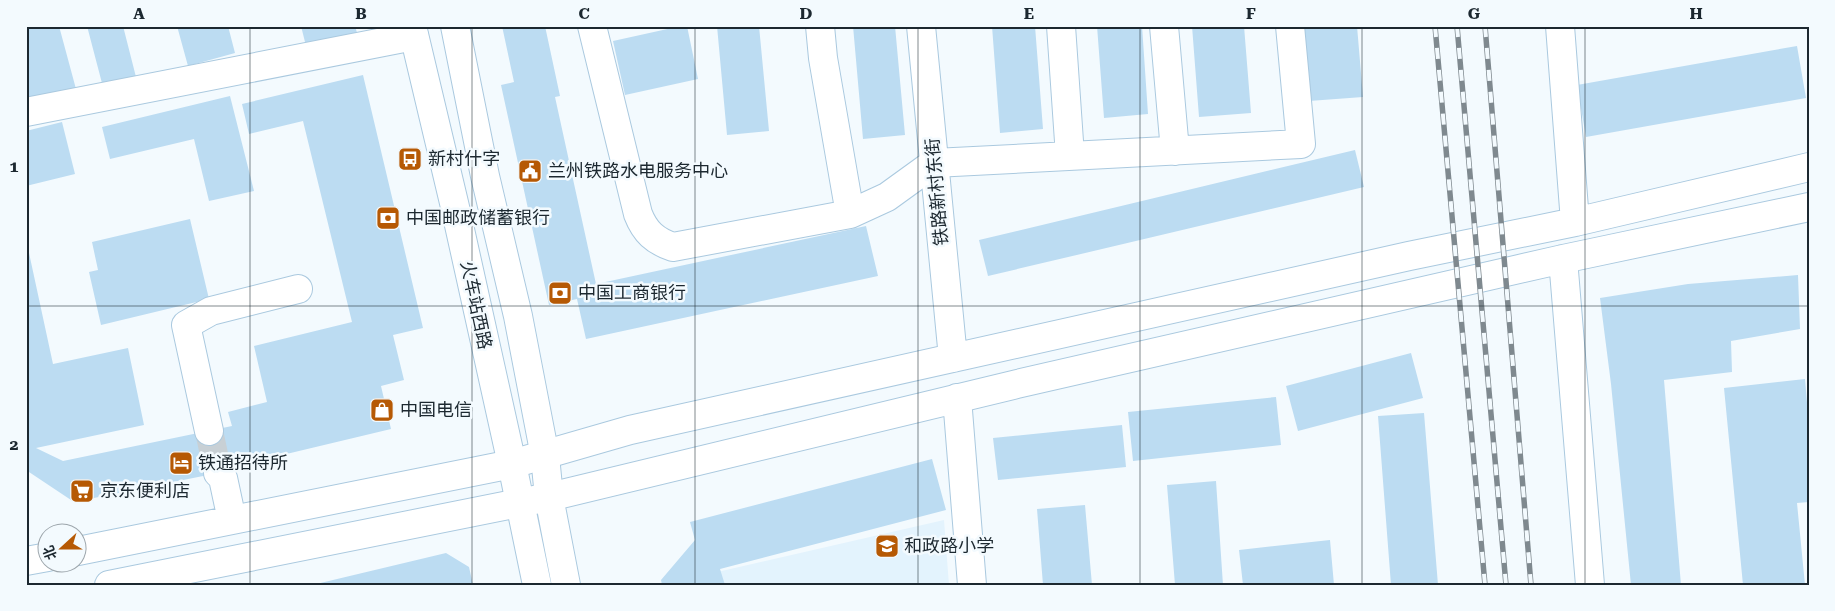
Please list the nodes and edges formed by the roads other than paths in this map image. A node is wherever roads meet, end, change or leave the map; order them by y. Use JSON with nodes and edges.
{"nodes":[{"id":1,"x":455,"y":26,"type":"edge"},
{"id":2,"x":592,"y":26,"type":"edge"},
{"id":3,"x":820,"y":26,"type":"edge"},
{"id":4,"x":921,"y":26,"type":"edge"},
{"id":5,"x":1061,"y":26,"type":"edge"},
{"id":6,"x":1164,"y":26,"type":"edge"},
{"id":7,"x":1290,"y":26,"type":"edge"},
{"id":8,"x":1560,"y":26,"type":"edge"},
{"id":9,"x":413,"y":31,"type":"edge"},
{"id":10,"x":26,"y":112,"type":"edge"},
{"id":11,"x":1175,"y":151,"type":"junction"},
{"id":12,"x":1070,"y":156,"type":"junction"},
{"id":13,"x":934,"y":163,"type":"junction"},
{"id":14,"x":1809,"y":167,"type":"edge"},
{"id":15,"x":1809,"y":207,"type":"edge"},
{"id":16,"x":850,"y":214,"type":"junction"},
{"id":17,"x":1575,"y":222,"type":"junction"},
{"id":18,"x":1563,"y":259,"type":"junction"},
{"id":19,"x":298,"y":290,"type":"dead end"},
{"id":20,"x":953,"y":358,"type":"junction"},
{"id":21,"x":956,"y":398,"type":"junction"},
{"id":22,"x":209,"y":431,"type":"tunnel mouth"},
{"id":23,"x":544,"y":456,"type":"junction"},
{"id":24,"x":512,"y":464,"type":"junction"},
{"id":25,"x":218,"y":473,"type":"tunnel mouth"},
{"id":26,"x":549,"y":497,"type":"junction"},
{"id":27,"x":520,"y":503,"type":"junction"},
{"id":28,"x":232,"y":520,"type":"junction"},
{"id":29,"x":88,"y":549,"type":"edge"},
{"id":30,"x":109,"y":585,"type":"edge"},
{"id":31,"x":537,"y":585,"type":"edge"},
{"id":32,"x":566,"y":585,"type":"edge"},
{"id":33,"x":972,"y":585,"type":"edge"},
{"id":34,"x":1590,"y":585,"type":"edge"}],
"edges":[{"from":1,"to":23,"type":"street"},
{"from":2,"to":16,"type":"street"},
{"from":3,"to":16,"type":"street"},
{"from":4,"to":13,"type":"street","name":"铁路新村东街"},
{"from":5,"to":12,"type":"street"},
{"from":6,"to":11,"type":"street"},
{"from":7,"to":11,"type":"street"},
{"from":8,"to":17,"type":"street"},
{"from":9,"to":10,"type":"street"},
{"from":9,"to":24,"type":"street","name":"火车站西路"},
{"from":11,"to":12,"type":"street"},
{"from":12,"to":13,"type":"street"},
{"from":13,"to":16,"type":"street"},
{"from":13,"to":20,"type":"street","name":"铁路新村东街"},
{"from":14,"to":17,"type":"street"},
{"from":15,"to":18,"type":"street"},
{"from":17,"to":20,"type":"street"},
{"from":18,"to":21,"type":"street"},
{"from":18,"to":34,"type":"street"},
{"from":19,"to":22,"type":"street"},
{"from":20,"to":23,"type":"street"},
{"from":21,"to":26,"type":"street"},
{"from":21,"to":33,"type":"street"},
{"from":23,"to":24,"type":"street"},
{"from":23,"to":26,"type":"street"},
{"from":24,"to":27,"type":"street","name":"火车站西路"},
{"from":24,"to":28,"type":"street"},
{"from":25,"to":28,"type":"street"},
{"from":26,"to":27,"type":"street"},
{"from":26,"to":32,"type":"street"},
{"from":27,"to":30,"type":"street"},
{"from":27,"to":31,"type":"street","name":"火车站西路"},
{"from":28,"to":29,"type":"street"}]}
